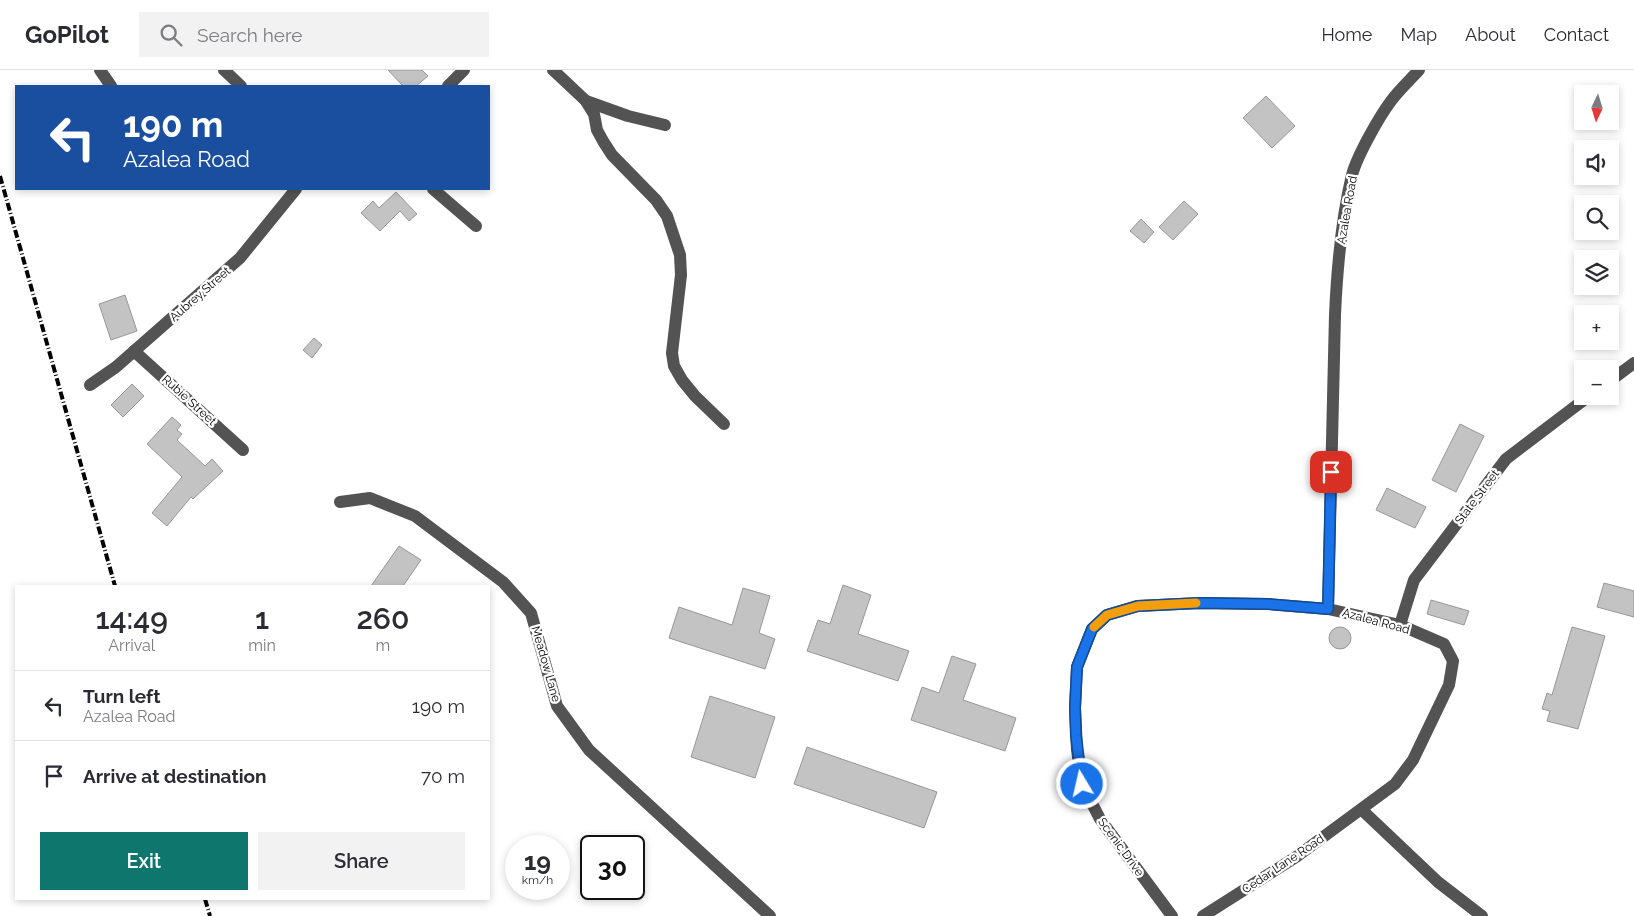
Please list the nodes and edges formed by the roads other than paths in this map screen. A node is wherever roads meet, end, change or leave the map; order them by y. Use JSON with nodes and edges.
{"nodes":[{"id":1,"x":100,"y":70,"type":"edge"},
{"id":2,"x":224,"y":70,"type":"edge"},
{"id":3,"x":552,"y":70,"type":"edge"},
{"id":4,"x":1419,"y":70,"type":"edge"},
{"id":5,"x":459,"y":72,"type":"edge"},
{"id":6,"x":110,"y":85,"type":"edge"},
{"id":7,"x":240,"y":85,"type":"edge"},
{"id":8,"x":449,"y":85,"type":"edge"},
{"id":9,"x":586,"y":101,"type":"junction"},
{"id":10,"x":665,"y":126,"type":"dead end"},
{"id":11,"x":295,"y":190,"type":"edge"},
{"id":12,"x":433,"y":190,"type":"edge"},
{"id":13,"x":476,"y":226,"type":"dead end"},
{"id":14,"x":134,"y":351,"type":"junction"},
{"id":15,"x":1634,"y":363,"type":"edge"},
{"id":16,"x":1619,"y":374,"type":"edge"},
{"id":17,"x":90,"y":385,"type":"dead end"},
{"id":18,"x":1577,"y":405,"type":"edge"},
{"id":19,"x":724,"y":424,"type":"dead end"},
{"id":20,"x":243,"y":450,"type":"dead end"},
{"id":21,"x":340,"y":502,"type":"dead end"},
{"id":22,"x":1328,"y":609,"type":"junction"},
{"id":23,"x":1400,"y":625,"type":"junction"},
{"id":24,"x":1362,"y":810,"type":"junction"},
{"id":25,"x":770,"y":916,"type":"edge"},
{"id":26,"x":1172,"y":916,"type":"edge"},
{"id":27,"x":1203,"y":916,"type":"edge"},
{"id":28,"x":1482,"y":916,"type":"edge"}],
"edges":[{"from":1,"to":6,"type":"street"},
{"from":2,"to":7,"type":"street"},
{"from":3,"to":9,"type":"street"},
{"from":4,"to":22,"type":"street","name":"Azalea Road"},
{"from":5,"to":8,"type":"street"},
{"from":9,"to":10,"type":"street"},
{"from":9,"to":19,"type":"street"},
{"from":11,"to":14,"type":"street","name":"Aubrey Street"},
{"from":12,"to":13,"type":"street"},
{"from":14,"to":17,"type":"street","name":"Aubrey Street"},
{"from":14,"to":20,"type":"street","name":"Rubie Street"},
{"from":15,"to":16,"type":"street"},
{"from":18,"to":23,"type":"street","name":"State Street"},
{"from":21,"to":25,"type":"street","name":"Meadow Lane"},
{"from":22,"to":23,"type":"street","name":"Azalea Road"},
{"from":22,"to":26,"type":"street","name":"Scenic Drive"},
{"from":23,"to":24,"type":"street","name":"Azalea Road"},
{"from":24,"to":27,"type":"street","name":"Cedar Lane Road"},
{"from":24,"to":28,"type":"street"}]}
